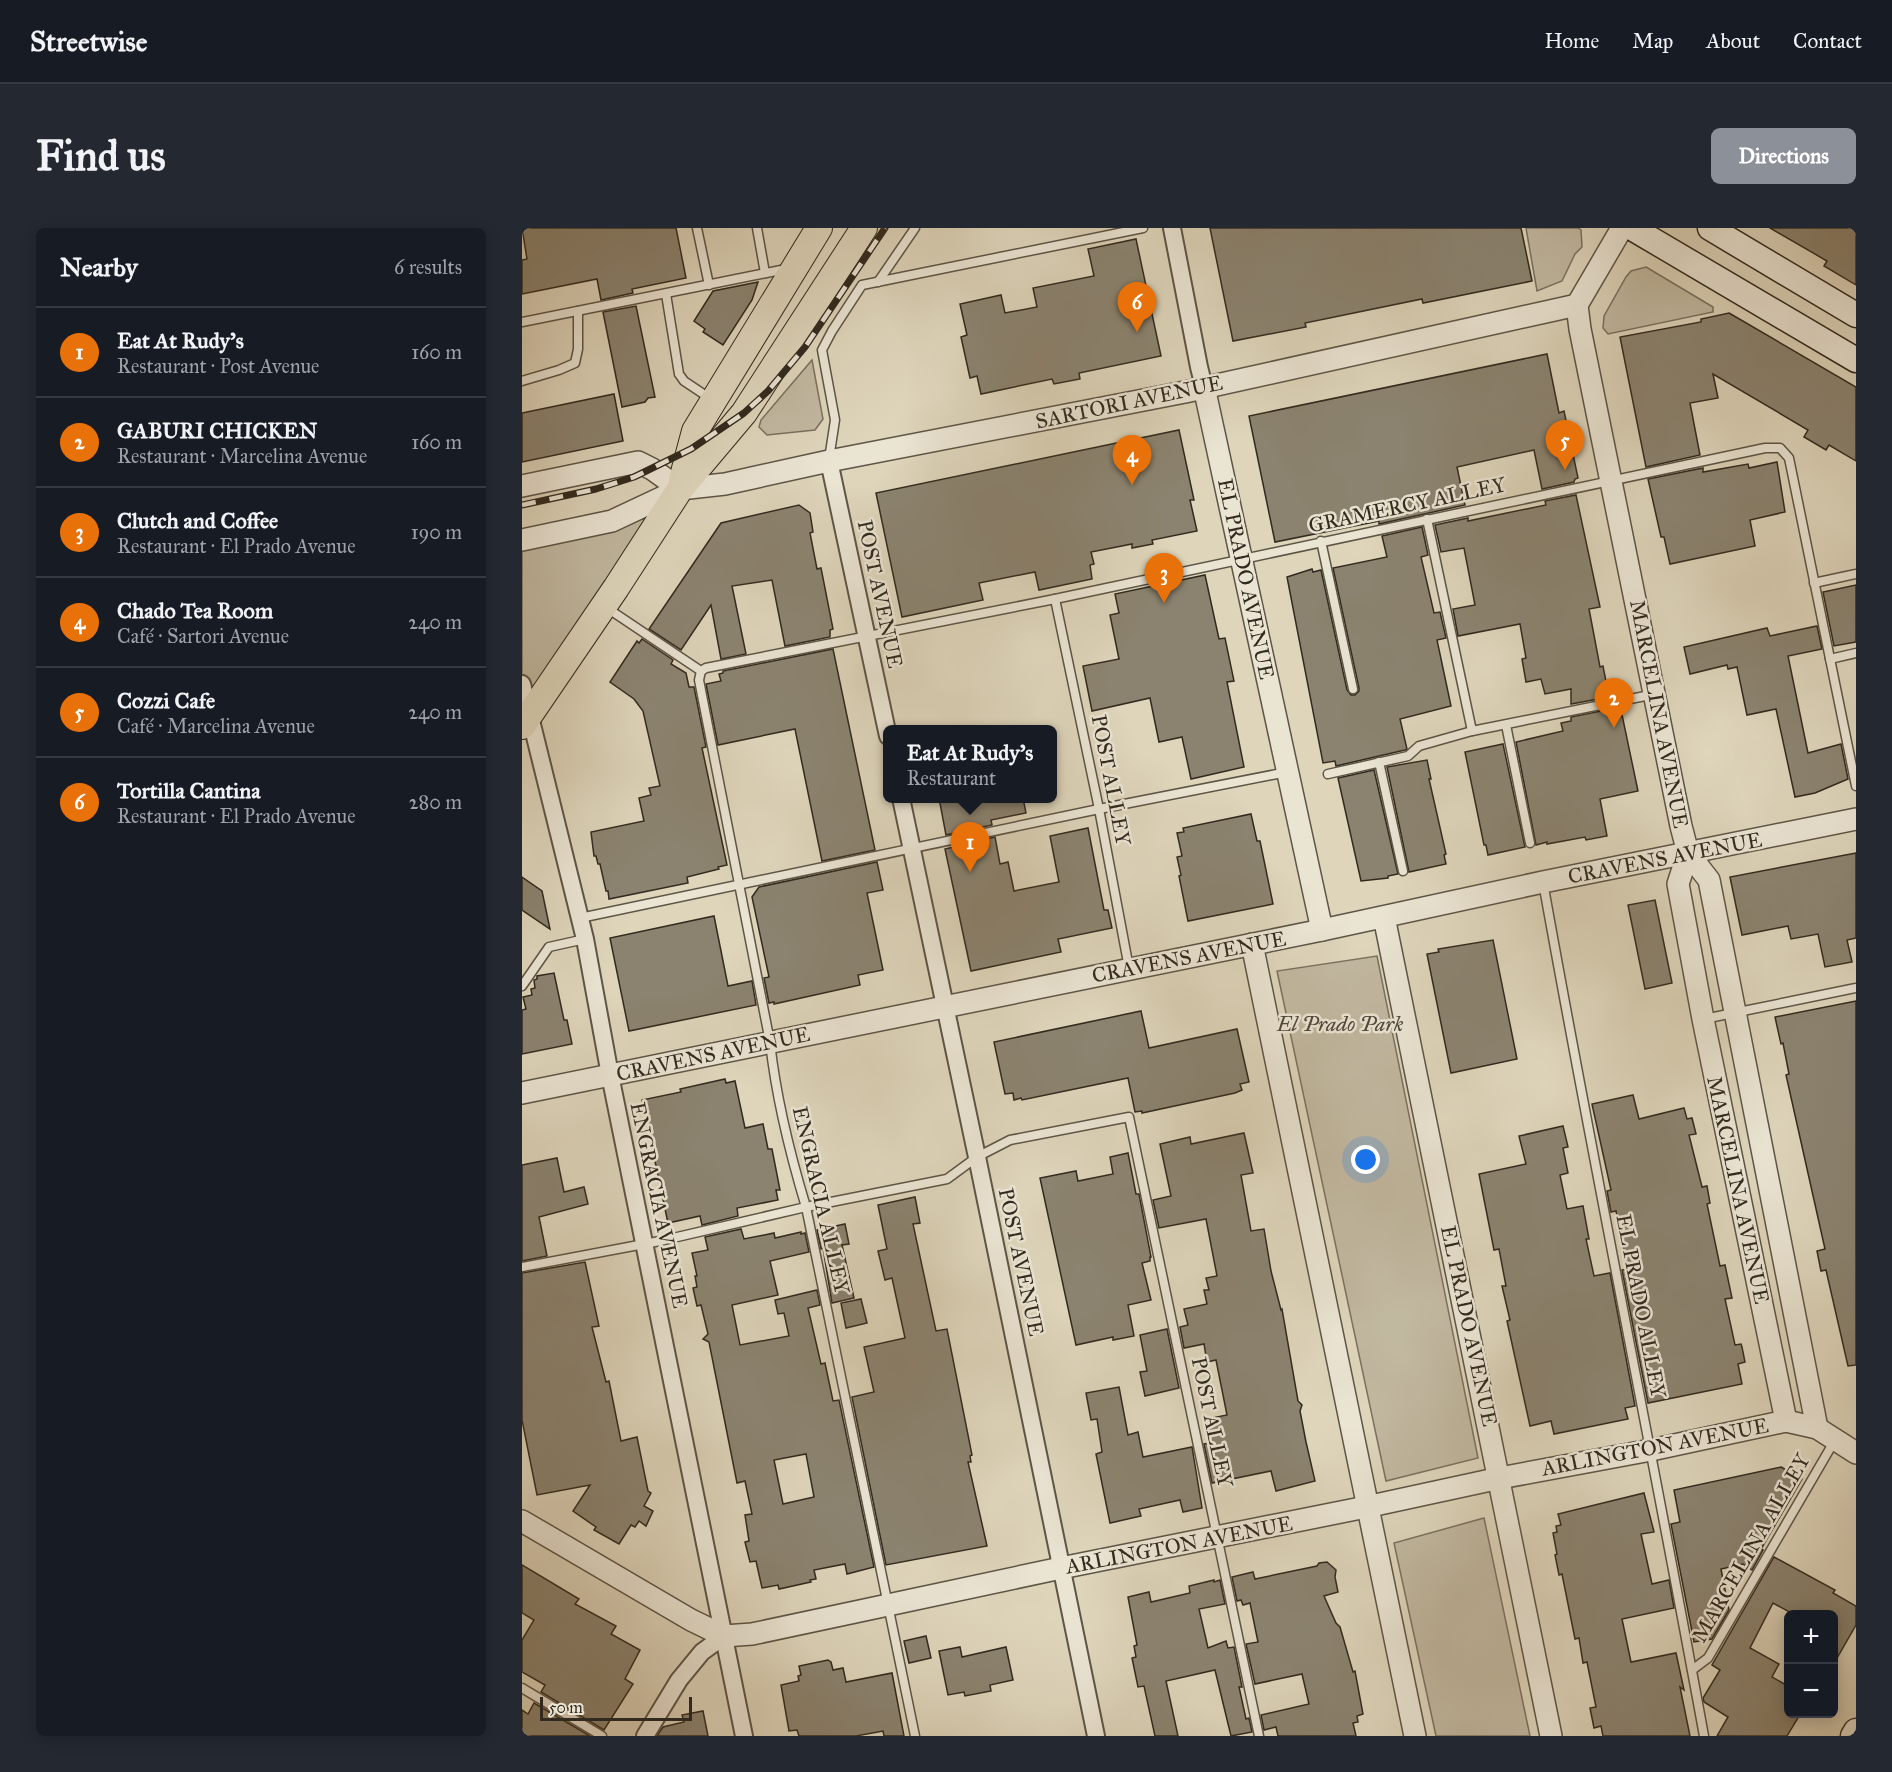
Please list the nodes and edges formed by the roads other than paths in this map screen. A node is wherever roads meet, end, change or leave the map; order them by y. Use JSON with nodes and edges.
{"nodes":[{"id":1,"x":697,"y":228,"type":"edge"},
{"id":2,"x":757,"y":228,"type":"edge"},
{"id":3,"x":819,"y":228,"type":"edge"},
{"id":4,"x":864,"y":228,"type":"edge"},
{"id":5,"x":915,"y":228,"type":"edge"},
{"id":6,"x":1143,"y":228,"type":"edge"},
{"id":7,"x":1172,"y":228,"type":"edge"},
{"id":8,"x":1622,"y":228,"type":"edge"},
{"id":9,"x":1632,"y":228,"type":"edge"},
{"id":10,"x":1710,"y":228,"type":"edge"},
{"id":11,"x":796,"y":267,"type":"junction"},
{"id":12,"x":765,"y":273,"type":"junction"},
{"id":13,"x":878,"y":282,"type":"junction"},
{"id":14,"x":709,"y":285,"type":"junction"},
{"id":15,"x":666,"y":294,"type":"junction"},
{"id":16,"x":1577,"y":305,"type":"junction"},
{"id":17,"x":578,"y":311,"type":"junction"},
{"id":18,"x":1856,"y":315,"type":"edge"},
{"id":19,"x":522,"y":322,"type":"edge"},
{"id":20,"x":1856,"y":360,"type":"edge"},
{"id":21,"x":522,"y":381,"type":"edge"},
{"id":22,"x":1204,"y":387,"type":"junction"},
{"id":23,"x":714,"y":401,"type":"junction"},
{"id":24,"x":829,"y":462,"type":"junction"},
{"id":25,"x":1612,"y":482,"type":"junction"},
{"id":26,"x":522,"y":486,"type":"edge"},
{"id":27,"x":680,"y":489,"type":"junction"},
{"id":28,"x":1426,"y":519,"type":"junction"},
{"id":29,"x":522,"y":540,"type":"edge"},
{"id":30,"x":1321,"y":541,"type":"junction"},
{"id":31,"x":1241,"y":558,"type":"junction"},
{"id":32,"x":1856,"y":574,"type":"edge"},
{"id":33,"x":1814,"y":583,"type":"junction"},
{"id":34,"x":1055,"y":599,"type":"junction"},
{"id":35,"x":604,"y":606,"type":"junction"},
{"id":36,"x":866,"y":636,"type":"junction"},
{"id":37,"x":1856,"y":653,"type":"edge"},
{"id":38,"x":1830,"y":658,"type":"junction"},
{"id":39,"x":701,"y":671,"type":"junction"},
{"id":40,"x":522,"y":684,"type":"edge"},
{"id":41,"x":1353,"y":689,"type":"dead end"},
{"id":42,"x":1655,"y":694,"type":"junction"},
{"id":43,"x":525,"y":722,"type":"edge"},
{"id":44,"x":886,"y":725,"type":"edge"},
{"id":45,"x":1506,"y":725,"type":"junction"},
{"id":46,"x":1472,"y":731,"type":"junction"},
{"id":47,"x":1379,"y":762,"type":"junction"},
{"id":48,"x":1287,"y":772,"type":"junction"},
{"id":49,"x":1328,"y":774,"type":"dead end"},
{"id":50,"x":1856,"y":786,"type":"edge"},
{"id":51,"x":902,"y":803,"type":"edge"},
{"id":52,"x":1099,"y":809,"type":"junction"},
{"id":53,"x":1856,"y":819,"type":"edge"},
{"id":54,"x":1530,"y":843,"type":"dead end"},
{"id":55,"x":912,"y":848,"type":"junction"},
{"id":56,"x":1688,"y":853,"type":"junction"},
{"id":57,"x":1402,"y":871,"type":"dead end"},
{"id":58,"x":1543,"y":882,"type":"junction"},
{"id":59,"x":740,"y":886,"type":"junction"},
{"id":60,"x":1384,"y":917,"type":"junction"},
{"id":61,"x":580,"y":918,"type":"junction"},
{"id":62,"x":1322,"y":930,"type":"junction"},
{"id":63,"x":585,"y":939,"type":"junction"},
{"id":64,"x":1252,"y":944,"type":"junction"},
{"id":65,"x":1129,"y":968,"type":"junction"},
{"id":66,"x":522,"y":986,"type":"edge"},
{"id":67,"x":1856,"y":988,"type":"edge"},
{"id":68,"x":945,"y":1006,"type":"junction"},
{"id":69,"x":1734,"y":1013,"type":"junction"},
{"id":70,"x":1703,"y":1019,"type":"junction"},
{"id":71,"x":770,"y":1042,"type":"junction"},
{"id":72,"x":609,"y":1075,"type":"junction"},
{"id":73,"x":522,"y":1093,"type":"edge"},
{"id":74,"x":977,"y":1157,"type":"junction"},
{"id":75,"x":806,"y":1207,"type":"junction"},
{"id":76,"x":644,"y":1243,"type":"junction"},
{"id":77,"x":522,"y":1267,"type":"edge"},
{"id":78,"x":1786,"y":1422,"type":"junction"},
{"id":79,"x":1817,"y":1428,"type":"junction"},
{"id":80,"x":1836,"y":1440,"type":"junction"},
{"id":81,"x":1651,"y":1450,"type":"junction"},
{"id":82,"x":1856,"y":1453,"type":"edge"},
{"id":83,"x":1500,"y":1478,"type":"junction"},
{"id":84,"x":1366,"y":1508,"type":"junction"},
{"id":85,"x":522,"y":1521,"type":"edge"},
{"id":86,"x":1218,"y":1536,"type":"junction"},
{"id":87,"x":1061,"y":1568,"type":"junction"},
{"id":88,"x":889,"y":1605,"type":"junction"},
{"id":89,"x":724,"y":1636,"type":"junction"},
{"id":90,"x":1692,"y":1670,"type":"junction"},
{"id":91,"x":522,"y":1688,"type":"edge"},
{"id":92,"x":1856,"y":1731,"type":"edge"},
{"id":93,"x":602,"y":1736,"type":"edge"},
{"id":94,"x":645,"y":1736,"type":"edge"},
{"id":95,"x":744,"y":1736,"type":"edge"},
{"id":96,"x":915,"y":1736,"type":"edge"},
{"id":97,"x":1096,"y":1736,"type":"edge"},
{"id":98,"x":1259,"y":1736,"type":"edge"},
{"id":99,"x":1415,"y":1736,"type":"edge"},
{"id":100,"x":1551,"y":1736,"type":"edge"},
{"id":101,"x":1704,"y":1736,"type":"edge"},
{"id":102,"x":1853,"y":1736,"type":"edge"}],
"edges":[{"from":1,"to":14,"type":"lane"},
{"from":2,"to":12,"type":"lane"},
{"from":3,"to":11,"type":"main road"},
{"from":4,"to":27,"type":"main road"},
{"from":5,"to":13,"type":"lane"},
{"from":6,"to":13,"type":"lane"},
{"from":7,"to":22,"type":"street","name":"EL PRADO AVENUE"},
{"from":8,"to":16,"type":"street"},
{"from":9,"to":20,"type":"main road"},
{"from":10,"to":18,"type":"main road"},
{"from":11,"to":12,"type":"lane"},
{"from":11,"to":23,"type":"main road"},
{"from":12,"to":14,"type":"lane"},
{"from":13,"to":24,"type":"lane"},
{"from":14,"to":15,"type":"lane"},
{"from":15,"to":17,"type":"lane"},
{"from":15,"to":23,"type":"lane"},
{"from":16,"to":22,"type":"street","name":"SARTORI AVENUE"},
{"from":16,"to":25,"type":"street","name":"MARCELINA AVENUE"},
{"from":17,"to":19,"type":"lane"},
{"from":17,"to":21,"type":"lane"},
{"from":22,"to":24,"type":"street","name":"SARTORI AVENUE"},
{"from":22,"to":31,"type":"street","name":"EL PRADO AVENUE"},
{"from":23,"to":27,"type":"main road"},
{"from":24,"to":27,"type":"street","name":"SARTORI AVENUE"},
{"from":24,"to":36,"type":"street","name":"POST AVENUE"},
{"from":25,"to":28,"type":"lane","name":"GRAMERCY ALLEY"},
{"from":25,"to":33,"type":"lane","name":"GRAMERCY ALLEY"},
{"from":25,"to":42,"type":"street","name":"MARCELINA AVENUE"},
{"from":26,"to":27,"type":"street"},
{"from":27,"to":29,"type":"street","name":"SARTORI AVENUE"},
{"from":27,"to":35,"type":"main road"},
{"from":28,"to":30,"type":"lane","name":"GRAMERCY ALLEY"},
{"from":28,"to":46,"type":"lane"},
{"from":30,"to":31,"type":"lane","name":"GRAMERCY ALLEY"},
{"from":30,"to":41,"type":"lane"},
{"from":31,"to":34,"type":"lane","name":"GRAMERCY ALLEY"},
{"from":31,"to":48,"type":"street","name":"EL PRADO AVENUE"},
{"from":32,"to":33,"type":"lane"},
{"from":33,"to":38,"type":"lane","name":"GRAMERCY ALLEY"},
{"from":34,"to":36,"type":"lane","name":"GRAMERCY ALLEY"},
{"from":34,"to":52,"type":"lane","name":"POST ALLEY"},
{"from":35,"to":39,"type":"lane"},
{"from":35,"to":43,"type":"main road"},
{"from":36,"to":39,"type":"lane","name":"GRAMERCY ALLEY"},
{"from":36,"to":44,"type":"street","name":"POST AVENUE"},
{"from":37,"to":38,"type":"lane"},
{"from":38,"to":50,"type":"lane","name":"GRAMERCY ALLEY"},
{"from":39,"to":59,"type":"lane","name":"ENGRACIA ALLEY"},
{"from":40,"to":43,"type":"street","name":"ENGRACIA AVENUE"},
{"from":42,"to":45,"type":"lane"},
{"from":42,"to":56,"type":"street","name":"MARCELINA AVENUE"},
{"from":43,"to":61,"type":"street","name":"ENGRACIA AVENUE"},
{"from":45,"to":46,"type":"lane"},
{"from":45,"to":54,"type":"lane"},
{"from":46,"to":47,"type":"lane"},
{"from":47,"to":49,"type":"lane"},
{"from":47,"to":57,"type":"lane"},
{"from":48,"to":52,"type":"lane"},
{"from":48,"to":62,"type":"street","name":"EL PRADO AVENUE"},
{"from":51,"to":55,"type":"street","name":"POST AVENUE"},
{"from":52,"to":55,"type":"lane"},
{"from":52,"to":65,"type":"lane","name":"POST ALLEY"},
{"from":53,"to":56,"type":"street","name":"CRAVENS AVENUE"},
{"from":55,"to":59,"type":"lane"},
{"from":55,"to":68,"type":"street","name":"POST AVENUE"},
{"from":56,"to":58,"type":"street","name":"CRAVENS AVENUE"},
{"from":56,"to":69,"type":"street"},
{"from":56,"to":70,"type":"street","name":"MARCELINA AVENUE"},
{"from":58,"to":60,"type":"street","name":"CRAVENS AVENUE"},
{"from":58,"to":81,"type":"lane","name":"EL PRADO ALLEY"},
{"from":59,"to":61,"type":"lane"},
{"from":59,"to":71,"type":"lane","name":"ENGRACIA ALLEY"},
{"from":60,"to":62,"type":"street","name":"CRAVENS AVENUE"},
{"from":60,"to":83,"type":"street","name":"EL PRADO AVENUE"},
{"from":61,"to":63,"type":"street","name":"ENGRACIA AVENUE"},
{"from":62,"to":64,"type":"street","name":"CRAVENS AVENUE"},
{"from":63,"to":66,"type":"lane"},
{"from":63,"to":72,"type":"street","name":"ENGRACIA AVENUE"},
{"from":64,"to":65,"type":"street","name":"CRAVENS AVENUE"},
{"from":64,"to":84,"type":"street"},
{"from":65,"to":68,"type":"street","name":"CRAVENS AVENUE"},
{"from":67,"to":69,"type":"lane"},
{"from":68,"to":71,"type":"street","name":"CRAVENS AVENUE"},
{"from":68,"to":74,"type":"street","name":"POST AVENUE"},
{"from":69,"to":70,"type":"lane"},
{"from":69,"to":79,"type":"street"},
{"from":70,"to":78,"type":"street","name":"MARCELINA AVENUE"},
{"from":71,"to":72,"type":"street","name":"CRAVENS AVENUE"},
{"from":71,"to":75,"type":"lane","name":"ENGRACIA ALLEY"},
{"from":72,"to":73,"type":"street","name":"CRAVENS AVENUE"},
{"from":72,"to":76,"type":"street","name":"ENGRACIA AVENUE"},
{"from":74,"to":75,"type":"lane"},
{"from":74,"to":86,"type":"lane","name":"POST ALLEY"},
{"from":74,"to":87,"type":"street","name":"POST AVENUE"},
{"from":75,"to":76,"type":"lane"},
{"from":75,"to":88,"type":"lane","name":"ENGRACIA ALLEY"},
{"from":76,"to":77,"type":"lane"},
{"from":76,"to":89,"type":"street","name":"ENGRACIA AVENUE"},
{"from":78,"to":79,"type":"street","name":"ARLINGTON AVENUE"},
{"from":78,"to":81,"type":"street","name":"ARLINGTON AVENUE"},
{"from":79,"to":80,"type":"street","name":"ARLINGTON AVENUE"},
{"from":80,"to":82,"type":"street","name":"ARLINGTON AVENUE"},
{"from":80,"to":90,"type":"lane","name":"MARCELINA ALLEY"},
{"from":81,"to":83,"type":"street","name":"ARLINGTON AVENUE"},
{"from":81,"to":90,"type":"lane","name":"EL PRADO ALLEY"},
{"from":83,"to":84,"type":"street","name":"ARLINGTON AVENUE"},
{"from":83,"to":100,"type":"street","name":"EL PRADO AVENUE"},
{"from":84,"to":86,"type":"street","name":"ARLINGTON AVENUE"},
{"from":84,"to":99,"type":"street"},
{"from":85,"to":89,"type":"street"},
{"from":86,"to":87,"type":"street","name":"ARLINGTON AVENUE"},
{"from":86,"to":98,"type":"lane","name":"POST ALLEY"},
{"from":87,"to":88,"type":"street","name":"ARLINGTON AVENUE"},
{"from":87,"to":97,"type":"street","name":"POST AVENUE"},
{"from":88,"to":89,"type":"street","name":"ARLINGTON AVENUE"},
{"from":88,"to":96,"type":"lane","name":"ENGRACIA ALLEY"},
{"from":89,"to":94,"type":"street"},
{"from":89,"to":95,"type":"street","name":"ENGRACIA AVENUE"},
{"from":90,"to":101,"type":"lane","name":"EL PRADO ALLEY"},
{"from":91,"to":93,"type":"lane"},
{"from":92,"to":102,"type":"main road"}]}
